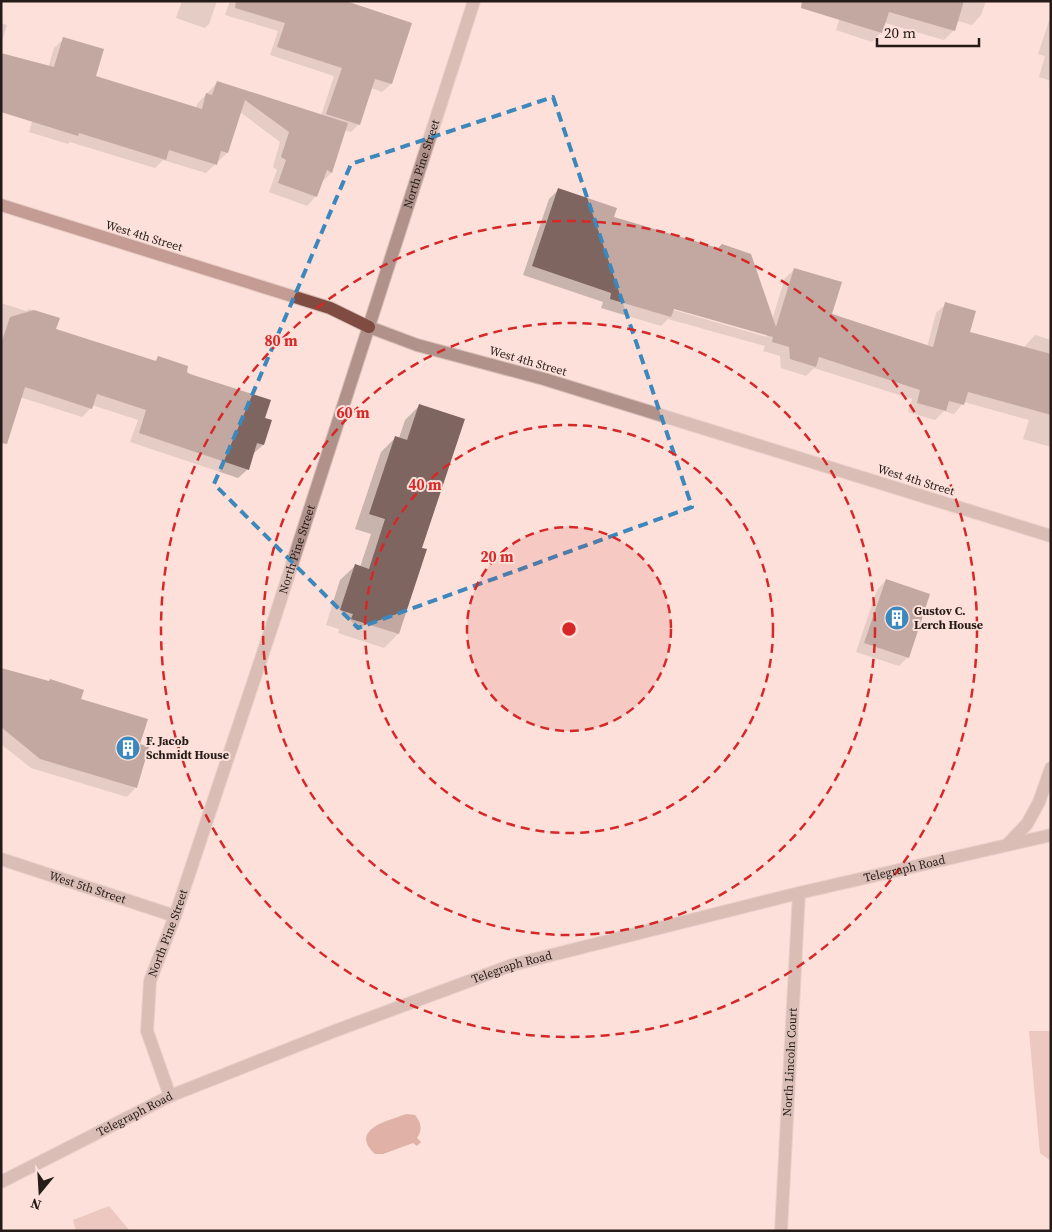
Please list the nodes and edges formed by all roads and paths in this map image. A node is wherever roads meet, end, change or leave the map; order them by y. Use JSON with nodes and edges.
{"nodes":[{"id":1,"x":474,"y":1,"type":"edge"},
{"id":2,"x":1,"y":205,"type":"edge"},
{"id":3,"x":369,"y":327,"type":"junction"},
{"id":4,"x":1051,"y":536,"type":"edge"},
{"id":5,"x":1051,"y":768,"type":"edge"},
{"id":6,"x":1051,"y":835,"type":"edge"},
{"id":7,"x":1007,"y":845,"type":"junction"},
{"id":8,"x":1,"y":859,"type":"edge"},
{"id":9,"x":799,"y":893,"type":"junction"},
{"id":10,"x":175,"y":916,"type":"junction"},
{"id":11,"x":170,"y":1096,"type":"junction"},
{"id":12,"x":1,"y":1182,"type":"edge"},
{"id":13,"x":781,"y":1231,"type":"edge"}],
"edges":[{"from":1,"to":3,"type":"street","name":"North Pine Street"},
{"from":2,"to":3,"type":"main road","name":"West 4th Street"},
{"from":3,"to":4,"type":"street","name":"West 4th Street"},
{"from":3,"to":10,"type":"street","name":"North Pine Street"},
{"from":5,"to":7,"type":"street"},
{"from":6,"to":7,"type":"street","name":"Telegraph Road"},
{"from":7,"to":9,"type":"street","name":"Telegraph Road"},
{"from":8,"to":10,"type":"street","name":"West 5th Street"},
{"from":9,"to":11,"type":"street","name":"Telegraph Road"},
{"from":9,"to":13,"type":"street","name":"North Lincoln Court"},
{"from":10,"to":11,"type":"street","name":"North Pine Street"},
{"from":11,"to":12,"type":"street","name":"Telegraph Road"}]}
